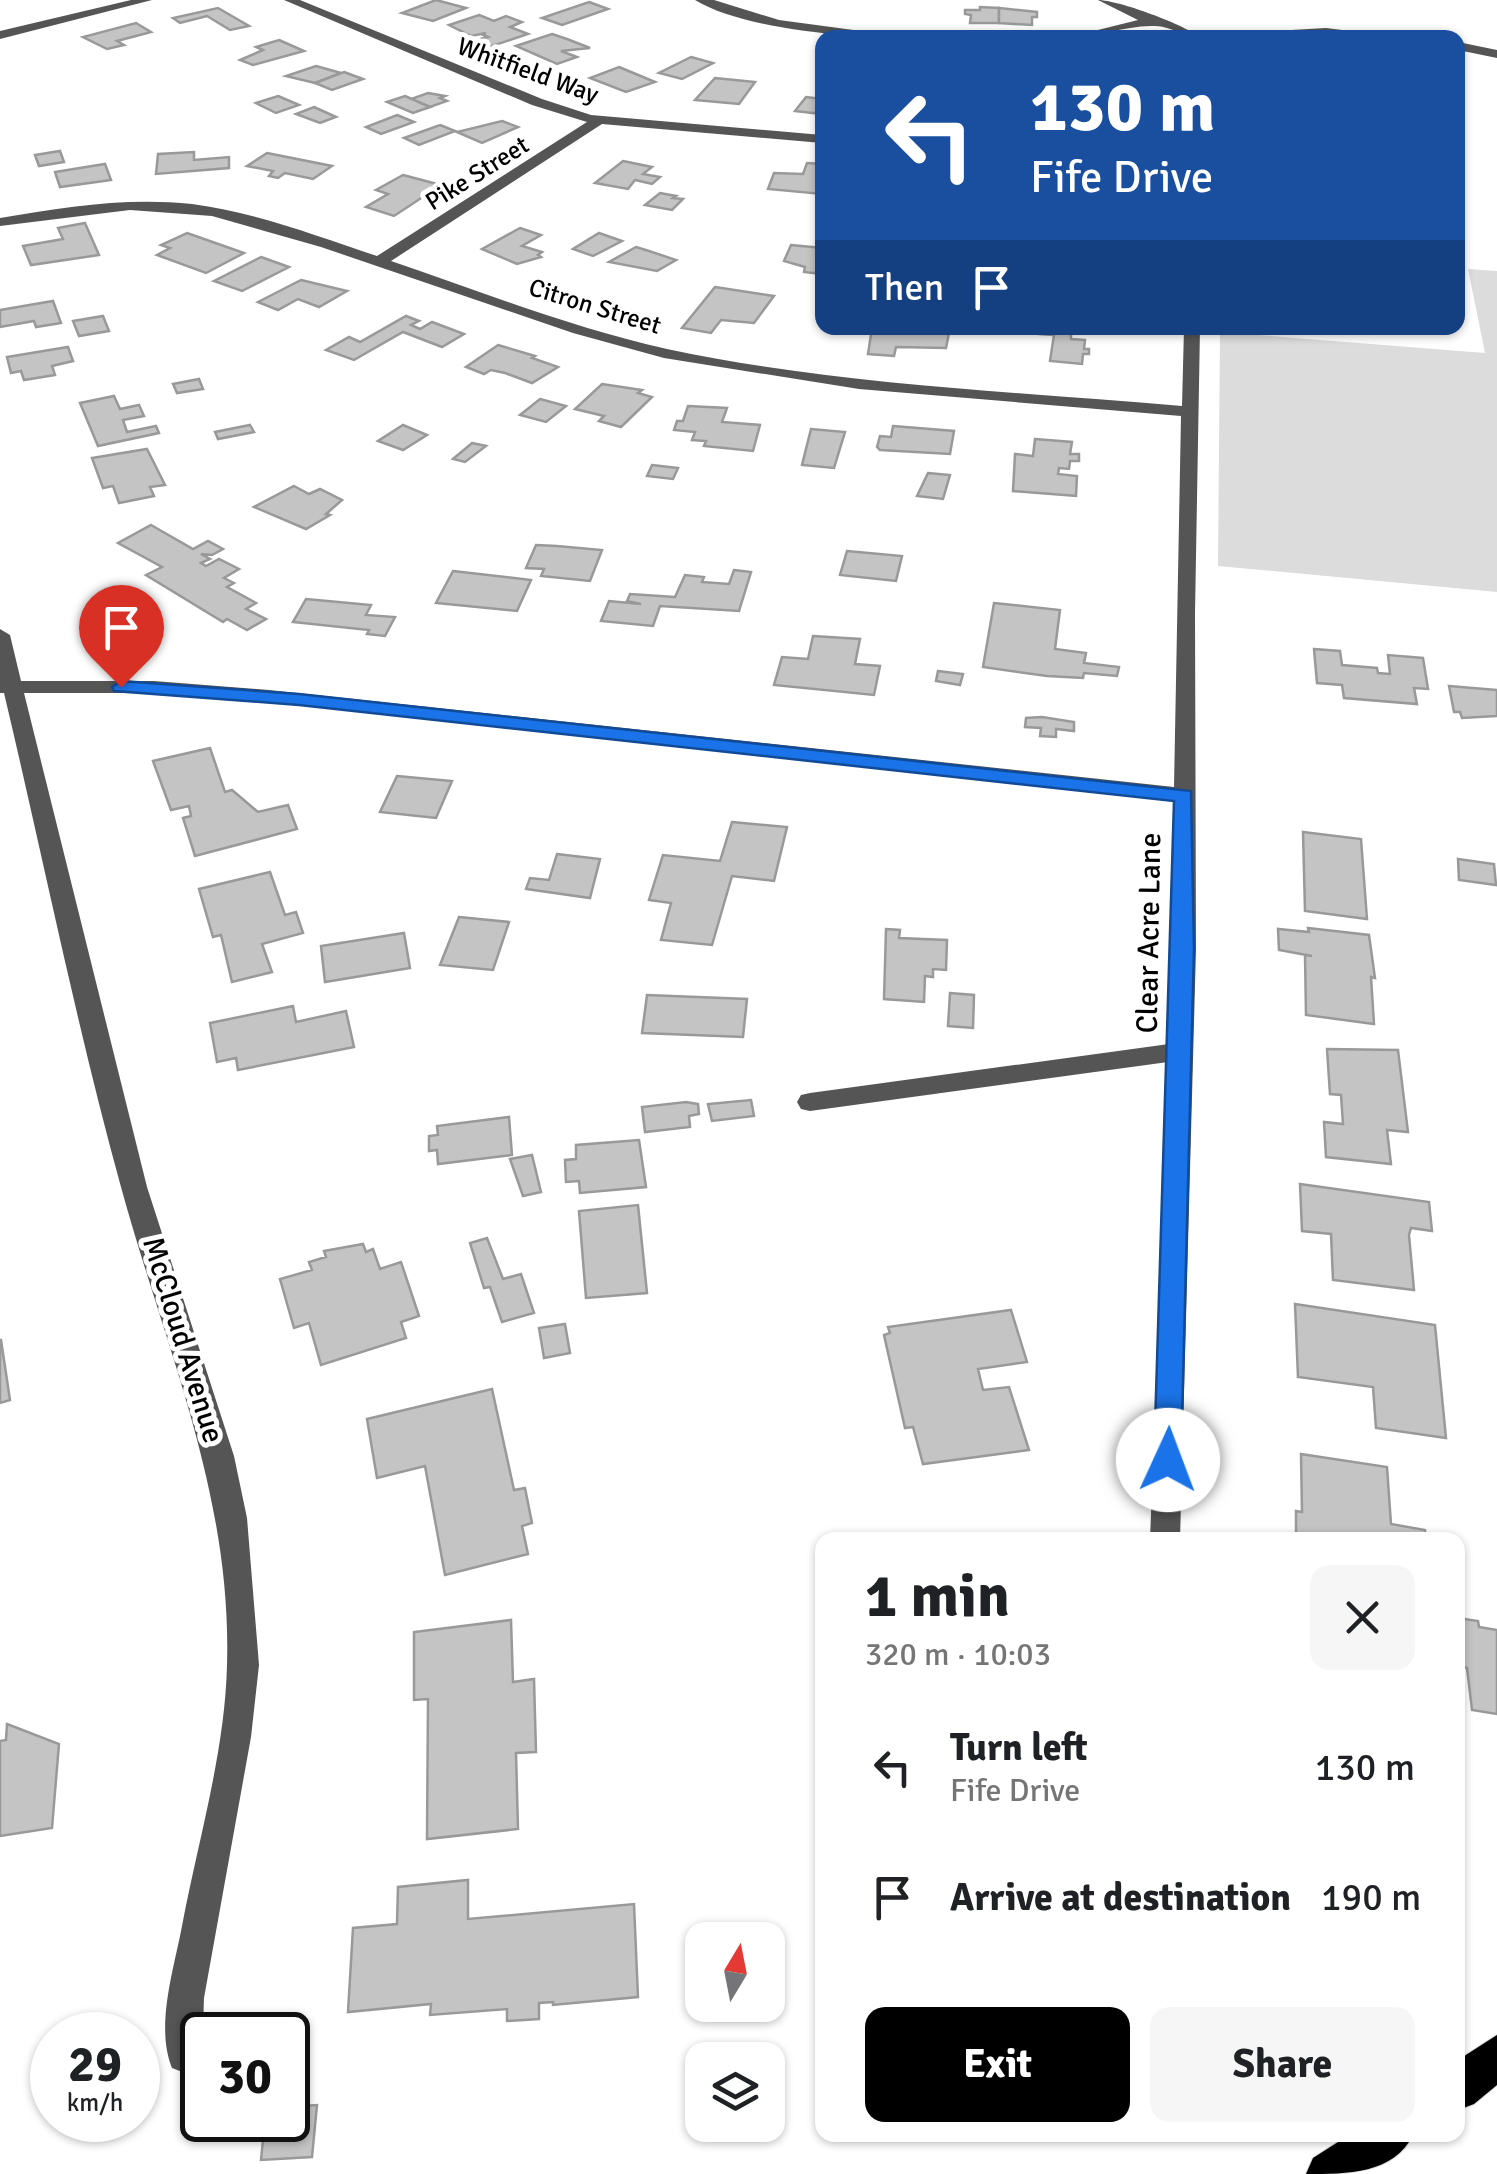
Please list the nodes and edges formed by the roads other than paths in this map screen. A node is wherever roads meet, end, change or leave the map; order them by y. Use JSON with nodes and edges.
{"nodes":[{"id":1,"x":146,"y":0,"type":"edge"},
{"id":2,"x":290,"y":0,"type":"edge"},
{"id":3,"x":701,"y":0,"type":"edge"},
{"id":4,"x":1104,"y":0,"type":"edge"},
{"id":5,"x":1163,"y":24,"type":"junction"},
{"id":6,"x":838,"y":30,"type":"edge"},
{"id":7,"x":1109,"y":30,"type":"edge"},
{"id":8,"x":1122,"y":30,"type":"edge"},
{"id":9,"x":1177,"y":30,"type":"edge"},
{"id":10,"x":1210,"y":30,"type":"edge"},
{"id":11,"x":0,"y":36,"type":"edge"},
{"id":12,"x":1465,"y":47,"type":"edge"},
{"id":13,"x":1497,"y":54,"type":"edge"},
{"id":14,"x":598,"y":120,"type":"junction"},
{"id":15,"x":815,"y":138,"type":"edge"},
{"id":16,"x":0,"y":222,"type":"edge"},
{"id":17,"x":380,"y":261,"type":"junction"},
{"id":18,"x":1192,"y":335,"type":"edge"},
{"id":19,"x":1190,"y":412,"type":"junction"},
{"id":20,"x":0,"y":635,"type":"edge"},
{"id":21,"x":7,"y":687,"type":"edge"},
{"id":22,"x":1184,"y":796,"type":"junction"},
{"id":23,"x":1179,"y":1052,"type":"junction"},
{"id":24,"x":810,"y":1102,"type":"dead end"},
{"id":25,"x":1165,"y":1532,"type":"edge"},
{"id":26,"x":186,"y":2012,"type":"edge"},
{"id":27,"x":1497,"y":2057,"type":"edge"},
{"id":28,"x":1465,"y":2082,"type":"edge"},
{"id":29,"x":1379,"y":2142,"type":"edge"},
{"id":30,"x":1329,"y":2174,"type":"edge"}],
"edges":[{"from":1,"to":11,"type":"street"},
{"from":2,"to":14,"type":"street","name":"Whitfield Way"},
{"from":3,"to":6,"type":"street"},
{"from":4,"to":5,"type":"street"},
{"from":4,"to":7,"type":"street"},
{"from":5,"to":8,"type":"street"},
{"from":5,"to":9,"type":"street"},
{"from":5,"to":10,"type":"street"},
{"from":12,"to":13,"type":"street"},
{"from":14,"to":15,"type":"street","name":"Whitfield Way"},
{"from":14,"to":17,"type":"street","name":"Pike Street"},
{"from":16,"to":17,"type":"street","name":"Citron Street"},
{"from":17,"to":19,"type":"street","name":"Citron Street"},
{"from":18,"to":19,"type":"street","name":"Clear Acre Lane"},
{"from":19,"to":22,"type":"street","name":"Clear Acre Lane"},
{"from":20,"to":21,"type":"street","name":"McCloud Avenue"},
{"from":21,"to":22,"type":"street"},
{"from":21,"to":26,"type":"street","name":"McCloud Avenue"},
{"from":22,"to":23,"type":"street","name":"Clear Acre Lane"},
{"from":23,"to":24,"type":"street"},
{"from":23,"to":25,"type":"street","name":"Clear Acre Lane"},
{"from":27,"to":28,"type":"highway"},
{"from":29,"to":30,"type":"highway"}]}
